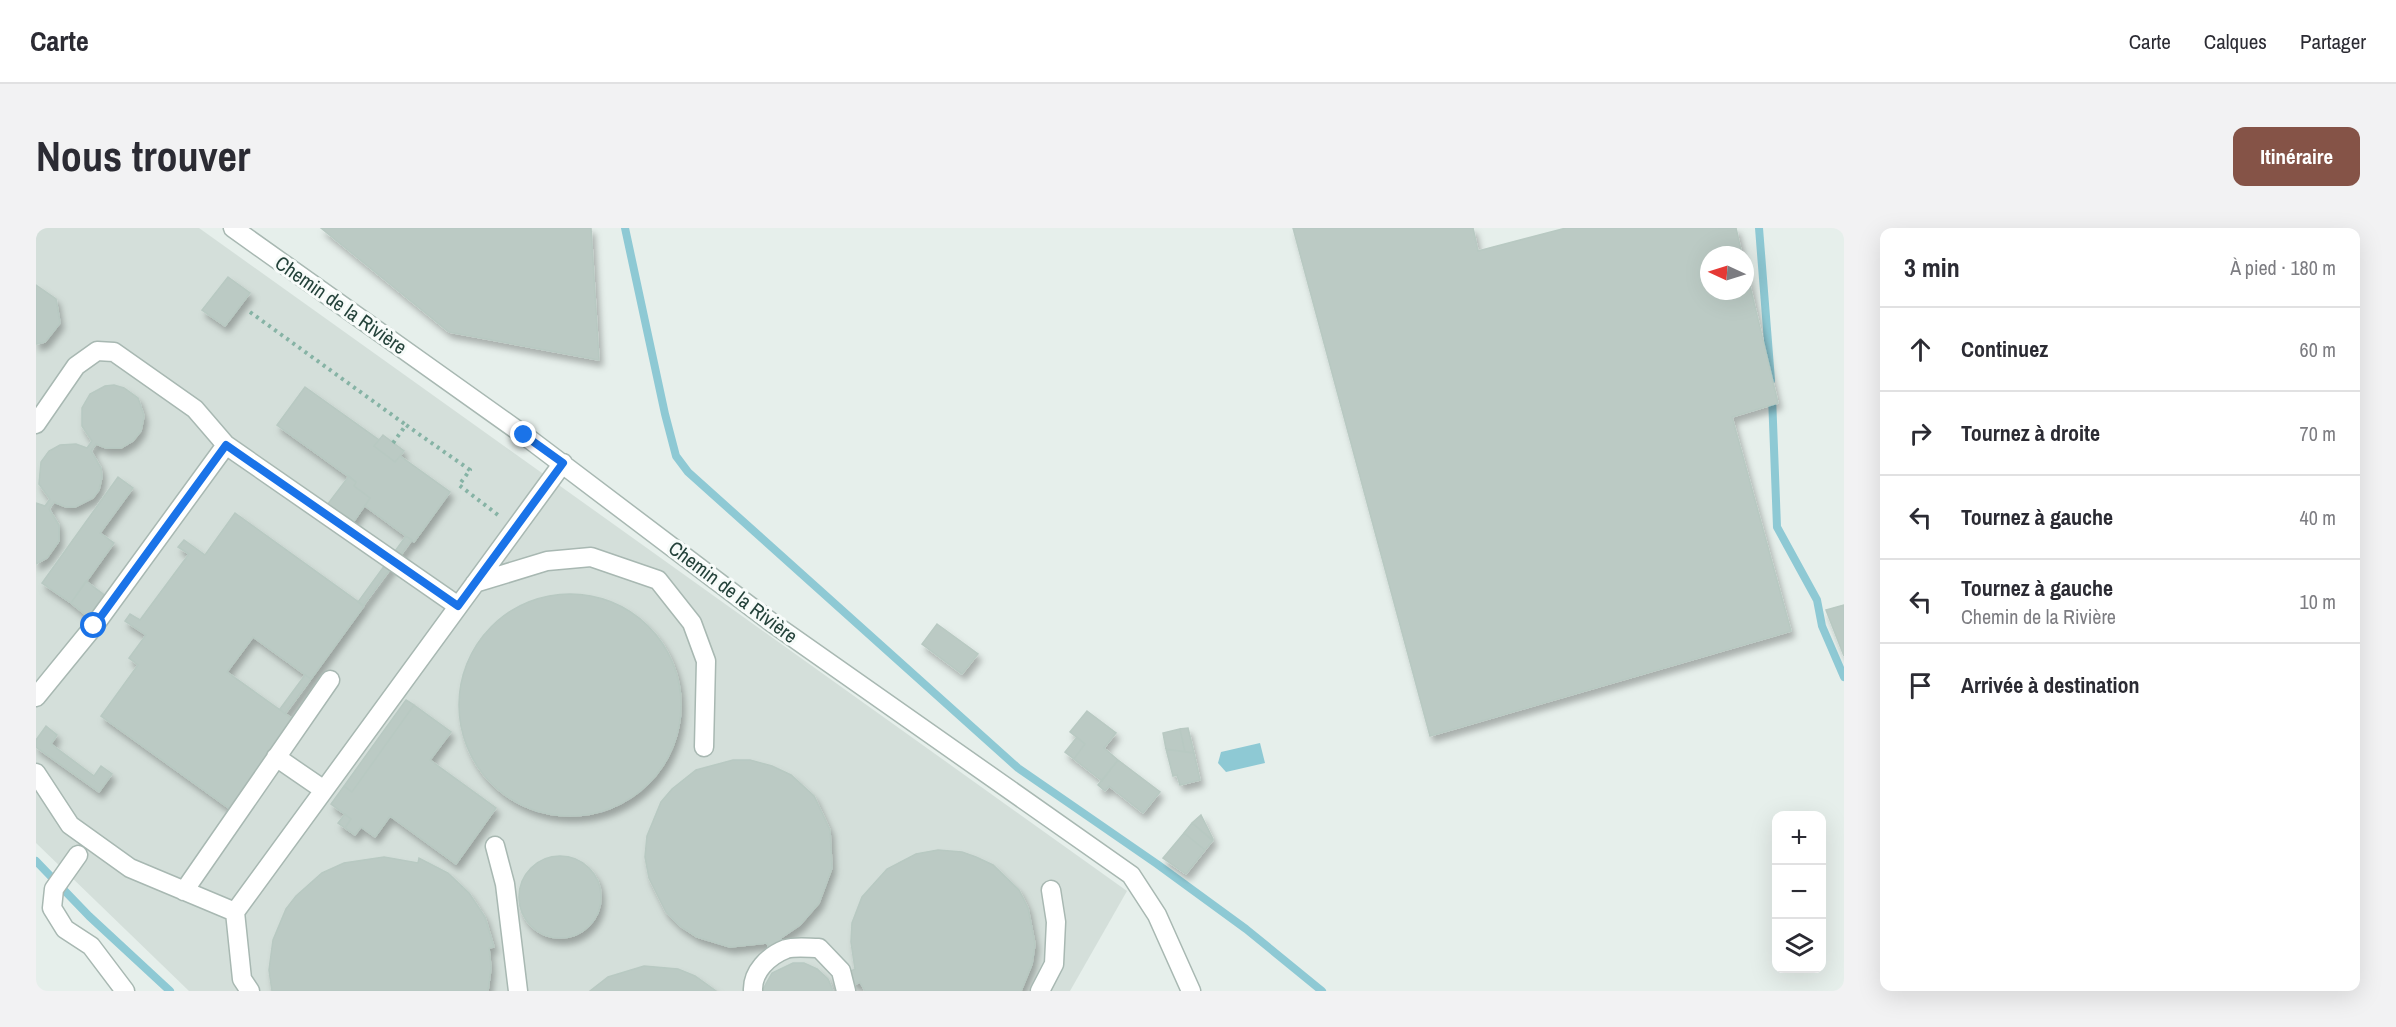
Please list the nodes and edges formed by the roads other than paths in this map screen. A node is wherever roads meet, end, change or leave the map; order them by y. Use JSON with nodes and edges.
{"nodes":[{"id":1,"x":233,"y":228,"type":"edge"},
{"id":2,"x":36,"y":424,"type":"edge"},
{"id":3,"x":226,"y":445,"type":"junction"},
{"id":4,"x":563,"y":463,"type":"junction"},
{"id":5,"x":475,"y":583,"type":"junction"},
{"id":6,"x":458,"y":606,"type":"junction"},
{"id":7,"x":330,"y":680,"type":"dead end"},
{"id":8,"x":36,"y":697,"type":"edge"},
{"id":9,"x":704,"y":747,"type":"dead end"},
{"id":10,"x":276,"y":757,"type":"junction"},
{"id":11,"x":36,"y":773,"type":"edge"},
{"id":12,"x":324,"y":790,"type":"junction"},
{"id":13,"x":495,"y":846,"type":"dead end"},
{"id":14,"x":78,"y":855,"type":"dead end"},
{"id":15,"x":1051,"y":890,"type":"dead end"},
{"id":16,"x":184,"y":891,"type":"junction"},
{"id":17,"x":235,"y":912,"type":"junction"},
{"id":18,"x":125,"y":991,"type":"edge"},
{"id":19,"x":250,"y":991,"type":"edge"},
{"id":20,"x":518,"y":991,"type":"edge"},
{"id":21,"x":753,"y":991,"type":"edge"},
{"id":22,"x":846,"y":991,"type":"edge"},
{"id":23,"x":1040,"y":991,"type":"edge"},
{"id":24,"x":1191,"y":991,"type":"edge"}],
"edges":[{"from":1,"to":4,"type":"street","name":"Chemin de la Rivière"},
{"from":2,"to":3,"type":"street"},
{"from":3,"to":6,"type":"street"},
{"from":3,"to":8,"type":"street"},
{"from":4,"to":5,"type":"street"},
{"from":4,"to":24,"type":"street","name":"Chemin de la Rivière"},
{"from":5,"to":6,"type":"street"},
{"from":5,"to":9,"type":"street"},
{"from":6,"to":12,"type":"street"},
{"from":7,"to":10,"type":"street"},
{"from":10,"to":12,"type":"street"},
{"from":10,"to":16,"type":"street"},
{"from":11,"to":16,"type":"street"},
{"from":12,"to":17,"type":"street"},
{"from":13,"to":20,"type":"street"},
{"from":14,"to":18,"type":"street"},
{"from":15,"to":23,"type":"street"},
{"from":16,"to":17,"type":"street"},
{"from":17,"to":19,"type":"street"},
{"from":21,"to":22,"type":"street"}]}
